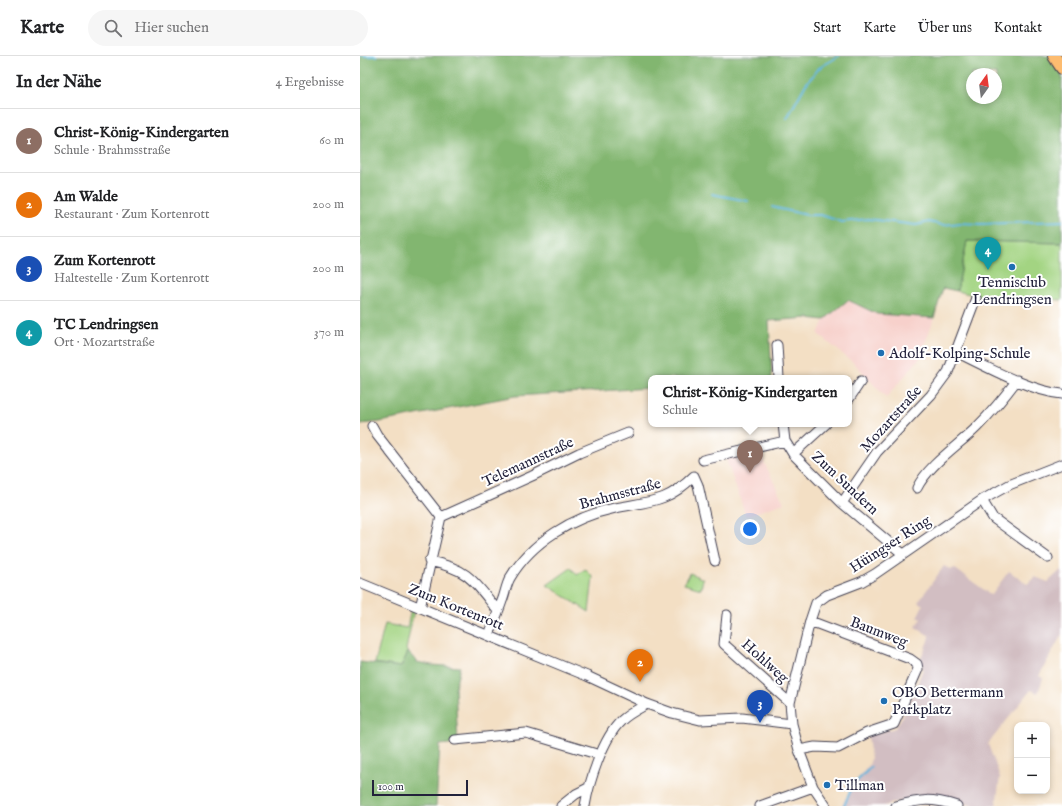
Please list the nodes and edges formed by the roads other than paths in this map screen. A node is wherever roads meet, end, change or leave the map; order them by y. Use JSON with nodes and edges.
{"nodes":[{"id":1,"x":1054,"y":56,"type":"edge"},
{"id":2,"x":1062,"y":68,"type":"edge"},
{"id":3,"x":976,"y":298,"type":"dead end"},
{"id":4,"x":776,"y":344,"type":"dead end"},
{"id":5,"x":956,"y":352,"type":"junction"},
{"id":6,"x":779,"y":375,"type":"edge"},
{"id":7,"x":861,"y":380,"type":"dead end"},
{"id":8,"x":1017,"y":380,"type":"junction"},
{"id":9,"x":852,"y":394,"type":"edge"},
{"id":10,"x":1062,"y":394,"type":"edge"},
{"id":11,"x":372,"y":426,"type":"dead end"},
{"id":12,"x":783,"y":427,"type":"edge"},
{"id":13,"x":823,"y":427,"type":"edge"},
{"id":14,"x":628,"y":433,"type":"dead end"},
{"id":15,"x":785,"y":441,"type":"junction"},
{"id":16,"x":793,"y":454,"type":"junction"},
{"id":17,"x":703,"y":460,"type":"dead end"},
{"id":18,"x":1062,"y":464,"type":"edge"},
{"id":19,"x":917,"y":488,"type":"dead end"},
{"id":20,"x":982,"y":500,"type":"junction"},
{"id":21,"x":842,"y":503,"type":"junction"},
{"id":22,"x":441,"y":517,"type":"junction"},
{"id":23,"x":903,"y":554,"type":"junction"},
{"id":24,"x":1048,"y":558,"type":"dead end"},
{"id":25,"x":430,"y":561,"type":"junction"},
{"id":26,"x":715,"y":561,"type":"dead end"},
{"id":27,"x":360,"y":583,"type":"edge"},
{"id":28,"x":420,"y":608,"type":"junction"},
{"id":29,"x":498,"y":611,"type":"junction"},
{"id":30,"x":727,"y":615,"type":"dead end"},
{"id":31,"x":810,"y":621,"type":"junction"},
{"id":32,"x":489,"y":635,"type":"junction"},
{"id":33,"x":790,"y":703,"type":"junction"},
{"id":34,"x":647,"y":704,"type":"junction"},
{"id":35,"x":792,"y":724,"type":"junction"},
{"id":36,"x":455,"y":740,"type":"dead end"},
{"id":37,"x":799,"y":750,"type":"junction"},
{"id":38,"x":600,"y":755,"type":"junction"},
{"id":39,"x":813,"y":787,"type":"junction"},
{"id":40,"x":588,"y":788,"type":"junction"},
{"id":41,"x":561,"y":806,"type":"edge"},
{"id":42,"x":585,"y":806,"type":"edge"},
{"id":43,"x":760,"y":806,"type":"edge"},
{"id":44,"x":826,"y":806,"type":"edge"},
{"id":45,"x":896,"y":806,"type":"edge"},
{"id":46,"x":957,"y":806,"type":"edge"}],
"edges":[{"from":1,"to":2,"type":"main road"},
{"from":3,"to":5,"type":"street","name":"Mozartstraße"},
{"from":4,"to":6,"type":"street"},
{"from":5,"to":8,"type":"street"},
{"from":5,"to":21,"type":"street","name":"Mozartstraße"},
{"from":7,"to":9,"type":"street"},
{"from":8,"to":10,"type":"street"},
{"from":8,"to":19,"type":"street"},
{"from":11,"to":22,"type":"street"},
{"from":12,"to":15,"type":"street","name":"Zum Sundern"},
{"from":13,"to":16,"type":"street"},
{"from":14,"to":22,"type":"street","name":"Telemannstraße"},
{"from":15,"to":16,"type":"street","name":"Zum Sundern"},
{"from":15,"to":17,"type":"street"},
{"from":16,"to":21,"type":"street","name":"Zum Sundern"},
{"from":18,"to":20,"type":"street","name":"Hüingser Ring"},
{"from":20,"to":23,"type":"street","name":"Hüingser Ring"},
{"from":20,"to":24,"type":"street"},
{"from":21,"to":23,"type":"street","name":"Zum Sundern"},
{"from":22,"to":25,"type":"street"},
{"from":23,"to":31,"type":"street","name":"Hüingser Ring"},
{"from":25,"to":28,"type":"street"},
{"from":25,"to":29,"type":"street"},
{"from":26,"to":29,"type":"street","name":"Brahmsstraße"},
{"from":27,"to":28,"type":"street","name":"Zum Kortenrott"},
{"from":28,"to":32,"type":"street","name":"Zum Kortenrott"},
{"from":29,"to":32,"type":"street","name":"Brahmsstraße"},
{"from":30,"to":33,"type":"street","name":"Hohlweg"},
{"from":31,"to":33,"type":"street","name":"Hüingser Ring"},
{"from":31,"to":37,"type":"street","name":"Baumweg"},
{"from":32,"to":34,"type":"street","name":"Zum Kortenrott"},
{"from":33,"to":35,"type":"street","name":"Hüingser Ring"},
{"from":34,"to":35,"type":"street","name":"Zum Kortenrott"},
{"from":34,"to":38,"type":"street"},
{"from":35,"to":37,"type":"street","name":"Hüingser Ring"},
{"from":36,"to":38,"type":"street"},
{"from":37,"to":39,"type":"street","name":"Hüingser Ring"},
{"from":38,"to":40,"type":"street"},
{"from":39,"to":43,"type":"street"},
{"from":39,"to":44,"type":"street","name":"Hüingser Ring"},
{"from":40,"to":41,"type":"street"},
{"from":40,"to":42,"type":"street"},
{"from":45,"to":46,"type":"street"}]}
